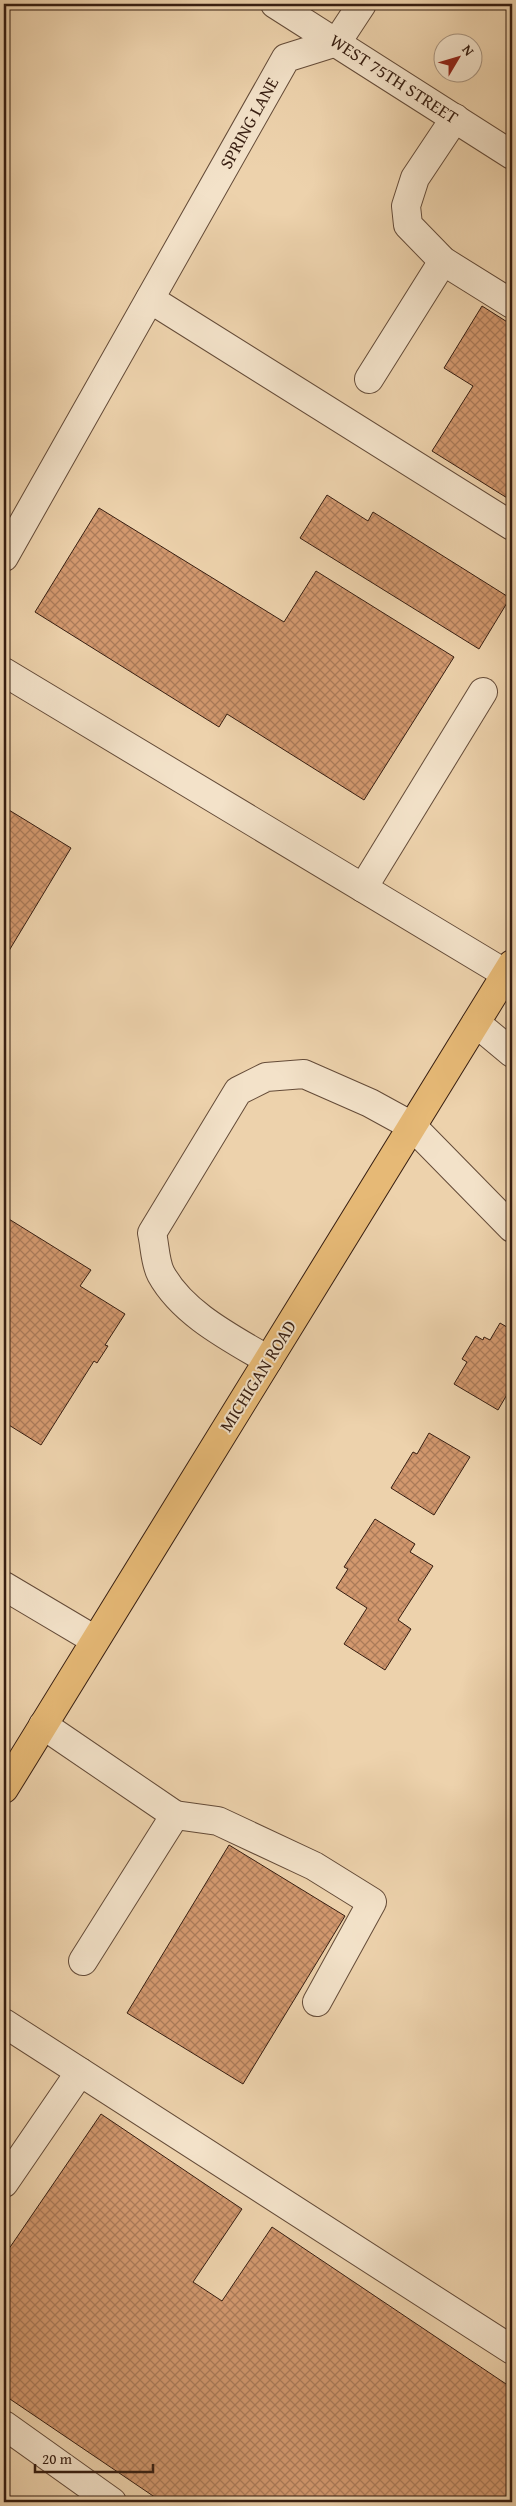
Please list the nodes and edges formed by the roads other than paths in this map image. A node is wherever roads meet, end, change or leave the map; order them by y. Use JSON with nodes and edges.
{"nodes":[{"id":1,"x":276,"y":4,"type":"edge"},
{"id":2,"x":362,"y":4,"type":"edge"},
{"id":3,"x":337,"y":42,"type":"junction"},
{"id":4,"x":455,"y":118,"type":"junction"},
{"id":5,"x":512,"y":155,"type":"edge"},
{"id":6,"x":443,"y":261,"type":"junction"},
{"id":7,"x":150,"y":299,"type":"junction"},
{"id":8,"x":512,"y":304,"type":"edge"},
{"id":9,"x":368,"y":379,"type":"dead end"},
{"id":10,"x":512,"y":526,"type":"edge"},
{"id":11,"x":4,"y":556,"type":"edge"},
{"id":12,"x":4,"y":672,"type":"edge"},
{"id":13,"x":483,"y":692,"type":"dead end"},
{"id":14,"x":363,"y":888,"type":"junction"},
{"id":15,"x":509,"y":969,"type":"edge"},
{"id":16,"x":476,"y":1023,"type":"junction"},
{"id":17,"x":512,"y":1053,"type":"edge"},
{"id":18,"x":412,"y":1126,"type":"junction"},
{"id":19,"x":512,"y":1228,"type":"edge"},
{"id":20,"x":268,"y":1360,"type":"junction"},
{"id":21,"x":4,"y":1586,"type":"edge"},
{"id":22,"x":95,"y":1640,"type":"junction"},
{"id":23,"x":43,"y":1725,"type":"junction"},
{"id":24,"x":4,"y":1789,"type":"edge"},
{"id":25,"x":175,"y":1815,"type":"junction"},
{"id":26,"x":83,"y":1961,"type":"dead end"},
{"id":27,"x":317,"y":2002,"type":"dead end"},
{"id":28,"x":4,"y":2023,"type":"edge"},
{"id":29,"x":80,"y":2072,"type":"junction"},
{"id":30,"x":4,"y":2183,"type":"edge"},
{"id":31,"x":512,"y":2350,"type":"edge"},
{"id":32,"x":4,"y":2425,"type":"edge"},
{"id":33,"x":109,"y":2501,"type":"edge"}],
"edges":[{"from":1,"to":3,"type":"street","name":"WEST 75TH STREET"},
{"from":2,"to":3,"type":"street"},
{"from":3,"to":4,"type":"street","name":"WEST 75TH STREET"},
{"from":3,"to":7,"type":"street","name":"SPRING LANE"},
{"from":4,"to":5,"type":"street","name":"WEST 75TH STREET"},
{"from":4,"to":6,"type":"street"},
{"from":6,"to":8,"type":"street"},
{"from":6,"to":9,"type":"street"},
{"from":7,"to":10,"type":"street"},
{"from":7,"to":11,"type":"street","name":"SPRING LANE"},
{"from":12,"to":14,"type":"street"},
{"from":13,"to":14,"type":"street"},
{"from":14,"to":15,"type":"street"},
{"from":15,"to":16,"type":"main road","name":"MICHIGAN ROAD"},
{"from":16,"to":17,"type":"street"},
{"from":16,"to":18,"type":"main road","name":"MICHIGAN ROAD"},
{"from":18,"to":19,"type":"street"},
{"from":18,"to":20,"type":"main road","name":"MICHIGAN ROAD"},
{"from":18,"to":20,"type":"street"},
{"from":20,"to":22,"type":"main road","name":"MICHIGAN ROAD"},
{"from":21,"to":22,"type":"street"},
{"from":22,"to":23,"type":"main road","name":"MICHIGAN ROAD"},
{"from":23,"to":24,"type":"main road","name":"MICHIGAN ROAD"},
{"from":23,"to":25,"type":"street"},
{"from":25,"to":26,"type":"street"},
{"from":25,"to":27,"type":"street"},
{"from":28,"to":29,"type":"street"},
{"from":29,"to":30,"type":"street"},
{"from":29,"to":31,"type":"street"},
{"from":32,"to":33,"type":"street"}]}
